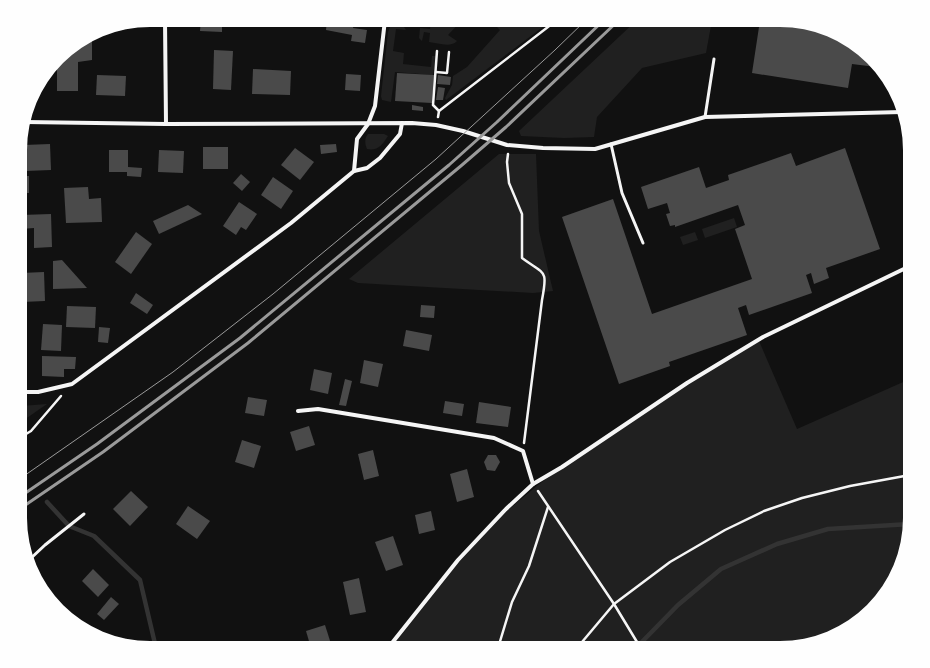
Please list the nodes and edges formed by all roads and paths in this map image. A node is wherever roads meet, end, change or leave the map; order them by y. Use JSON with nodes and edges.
{"nodes":[{"id":1,"x":165,"y":27,"type":"edge"},
{"id":2,"x":384,"y":27,"type":"edge"},
{"id":3,"x":549,"y":27,"type":"edge"},
{"id":4,"x":437,"y":51,"type":"dead end"},
{"id":5,"x":449,"y":52,"type":"dead end"},
{"id":6,"x":714,"y":59,"type":"dead end"},
{"id":7,"x":436,"y":72,"type":"junction"},
{"id":8,"x":897,"y":112,"type":"edge"},
{"id":9,"x":705,"y":117,"type":"junction"},
{"id":10,"x":30,"y":122,"type":"edge"},
{"id":11,"x":402,"y":123,"type":"junction"},
{"id":12,"x":166,"y":124,"type":"junction"},
{"id":13,"x":368,"y":124,"type":"junction"},
{"id":14,"x":611,"y":144,"type":"junction"},
{"id":15,"x":507,"y":146,"type":"junction"},
{"id":16,"x":354,"y":171,"type":"junction"},
{"id":17,"x":643,"y":243,"type":"dead end"},
{"id":18,"x":903,"y":269,"type":"edge"},
{"id":19,"x":72,"y":384,"type":"junction"},
{"id":20,"x":27,"y":392,"type":"edge"},
{"id":21,"x":298,"y":411,"type":"dead end"},
{"id":22,"x":27,"y":433,"type":"edge"},
{"id":23,"x":523,"y":451,"type":"junction"},
{"id":24,"x":903,"y":476,"type":"edge"},
{"id":25,"x":533,"y":484,"type":"junction"},
{"id":26,"x":548,"y":507,"type":"junction"},
{"id":27,"x":84,"y":514,"type":"dead end"},
{"id":28,"x":33,"y":556,"type":"edge"},
{"id":29,"x":614,"y":604,"type":"junction"},
{"id":30,"x":394,"y":641,"type":"edge"},
{"id":31,"x":500,"y":641,"type":"edge"},
{"id":32,"x":583,"y":641,"type":"edge"},
{"id":33,"x":636,"y":641,"type":"edge"}],
"edges":[{"from":1,"to":12,"type":"street"},
{"from":2,"to":13,"type":"street"},
{"from":3,"to":7,"type":"path"},
{"from":4,"to":7,"type":"path"},
{"from":5,"to":7,"type":"path"},
{"from":6,"to":9,"type":"lane"},
{"from":8,"to":9,"type":"street"},
{"from":9,"to":14,"type":"street"},
{"from":10,"to":12,"type":"street"},
{"from":11,"to":13,"type":"street"},
{"from":11,"to":15,"type":"street"},
{"from":11,"to":16,"type":"street"},
{"from":12,"to":13,"type":"street"},
{"from":13,"to":16,"type":"street"},
{"from":14,"to":15,"type":"street"},
{"from":14,"to":17,"type":"lane"},
{"from":15,"to":23,"type":"path"},
{"from":16,"to":19,"type":"street"},
{"from":18,"to":25,"type":"street"},
{"from":19,"to":20,"type":"street"},
{"from":19,"to":22,"type":"path"},
{"from":21,"to":23,"type":"street"},
{"from":23,"to":25,"type":"street"},
{"from":24,"to":29,"type":"path"},
{"from":25,"to":26,"type":"path"},
{"from":25,"to":30,"type":"street"},
{"from":26,"to":29,"type":"path"},
{"from":26,"to":31,"type":"path"},
{"from":27,"to":28,"type":"lane"},
{"from":29,"to":32,"type":"path"},
{"from":29,"to":33,"type":"path"}]}
